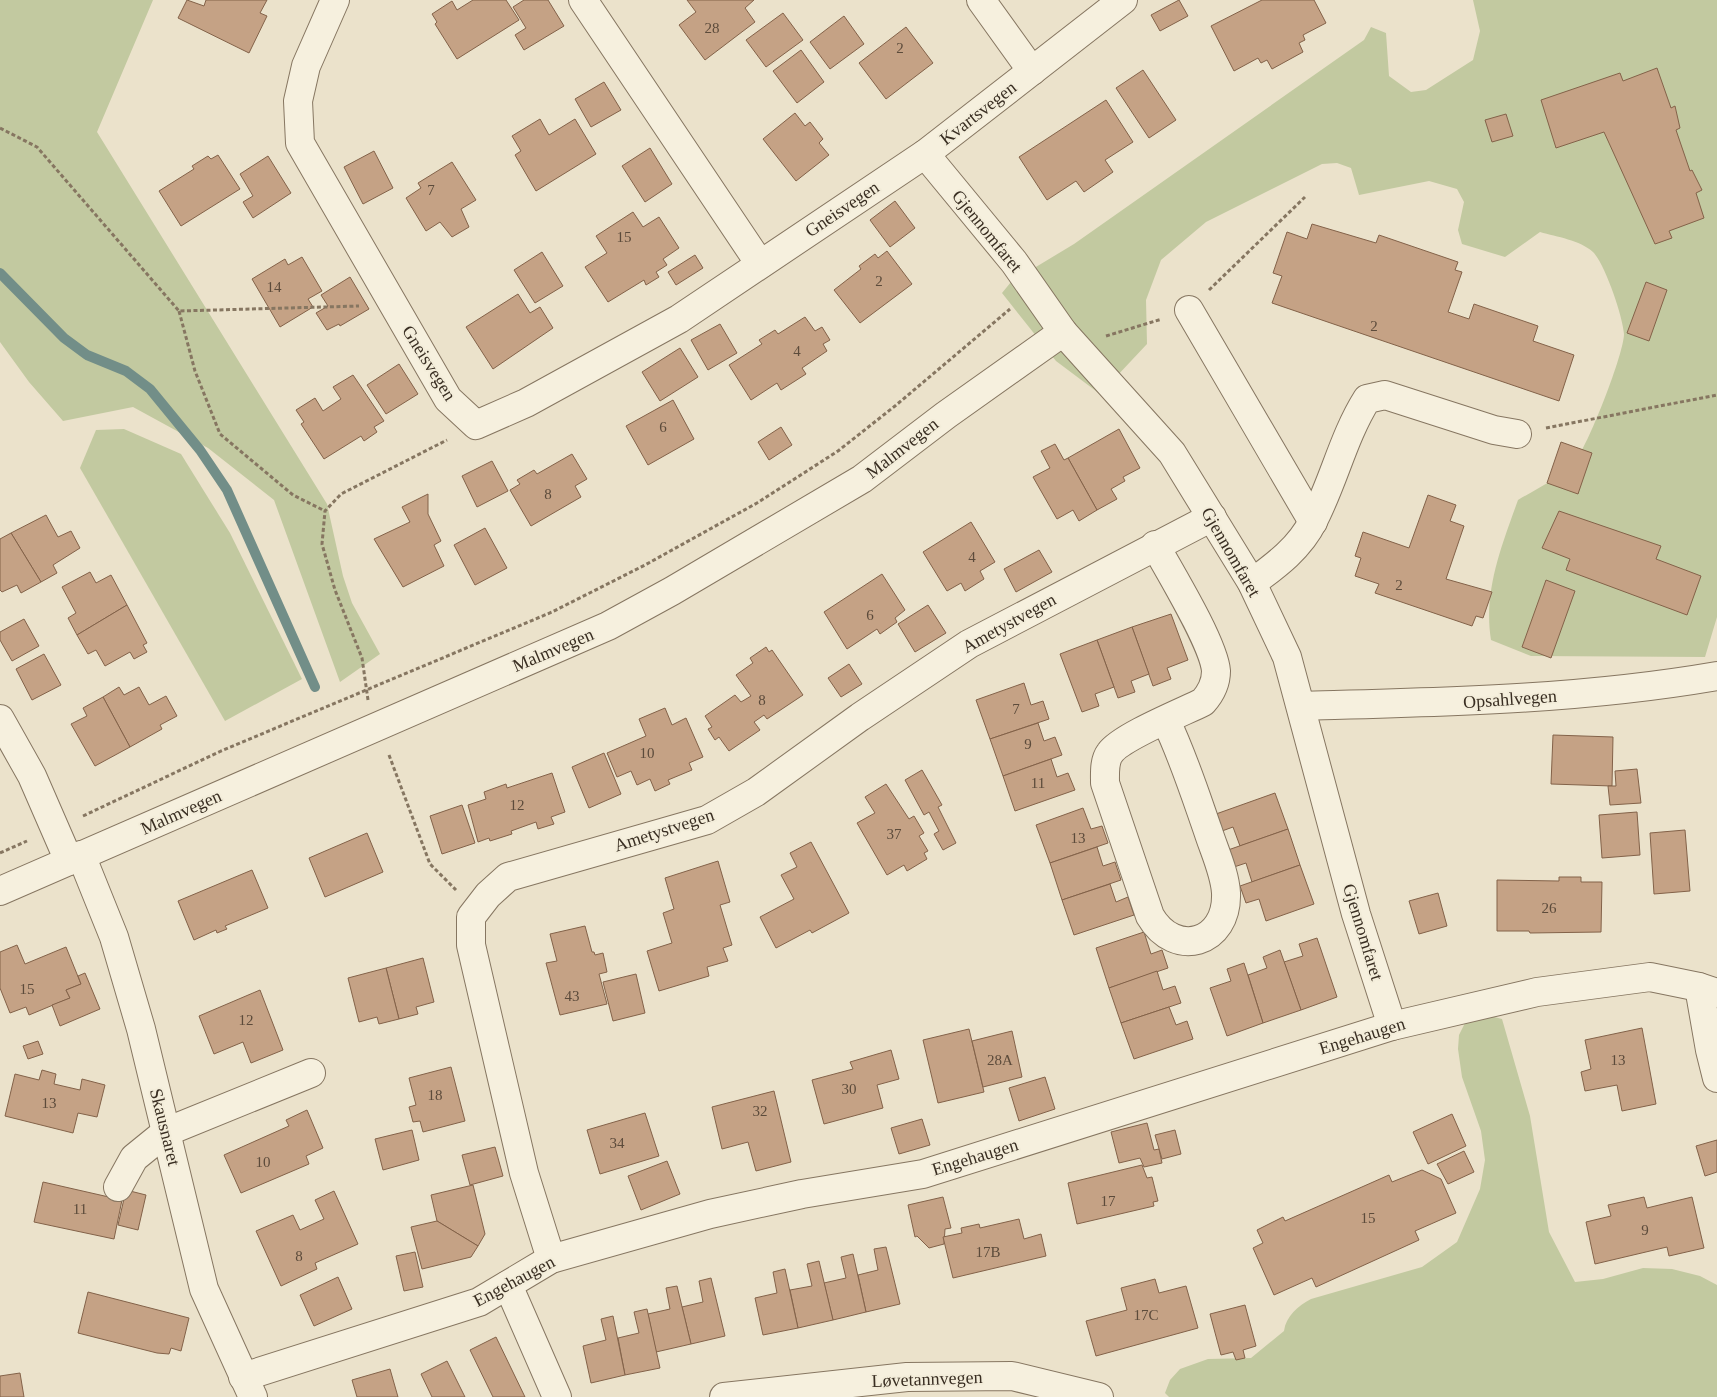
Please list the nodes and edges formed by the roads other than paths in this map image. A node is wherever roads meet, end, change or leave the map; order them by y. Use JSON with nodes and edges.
{"nodes":[{"id":1,"x":335,"y":0,"type":"edge"},
{"id":2,"x":583,"y":0,"type":"edge"},
{"id":3,"x":981,"y":0,"type":"edge"},
{"id":4,"x":1123,"y":0,"type":"edge"},
{"id":5,"x":1032,"y":71,"type":"junction"},
{"id":6,"x":925,"y":154,"type":"junction"},
{"id":7,"x":760,"y":264,"type":"junction"},
{"id":8,"x":1188,"y":310,"type":"dead end"},
{"id":9,"x":1063,"y":332,"type":"junction"},
{"id":10,"x":1517,"y":434,"type":"road end"},
{"id":11,"x":1212,"y":517,"type":"junction"},
{"id":12,"x":1313,"y":522,"type":"junction"},
{"id":13,"x":1155,"y":545,"type":"junction"},
{"id":14,"x":1252,"y":583,"type":"junction"},
{"id":15,"x":1717,"y":676,"type":"edge"},
{"id":16,"x":1301,"y":706,"type":"junction"},
{"id":17,"x":0,"y":718,"type":"edge"},
{"id":18,"x":1166,"y":720,"type":"junction"},
{"id":19,"x":75,"y":858,"type":"junction"},
{"id":20,"x":0,"y":891,"type":"edge"},
{"id":21,"x":1708,"y":990,"type":"edge"},
{"id":22,"x":1392,"y":1026,"type":"junction"},
{"id":23,"x":311,"y":1073,"type":"dead end"},
{"id":24,"x":1717,"y":1078,"type":"edge"},
{"id":25,"x":166,"y":1132,"type":"junction"},
{"id":26,"x":118,"y":1187,"type":"dead end"},
{"id":27,"x":551,"y":1259,"type":"junction"},
{"id":28,"x":508,"y":1285,"type":"junction"},
{"id":29,"x":248,"y":1387,"type":"edge"},
{"id":30,"x":557,"y":1397,"type":"edge"},
{"id":31,"x":724,"y":1397,"type":"edge"},
{"id":32,"x":1099,"y":1397,"type":"edge"}],
"edges":[{"from":1,"to":7,"type":"street","name":"Gneisvegen"},
{"from":2,"to":7,"type":"street"},
{"from":3,"to":5,"type":"street","name":"Kvartsvegen"},
{"from":4,"to":5,"type":"street","name":"Kvartsvegen"},
{"from":5,"to":6,"type":"street","name":"Kvartsvegen"},
{"from":6,"to":7,"type":"street","name":"Gneisvegen"},
{"from":6,"to":9,"type":"street","name":"Gjennomfaret"},
{"from":8,"to":12,"type":"street"},
{"from":9,"to":11,"type":"street","name":"Gjennomfaret"},
{"from":9,"to":19,"type":"street","name":"Malmvegen"},
{"from":10,"to":12,"type":"street"},
{"from":11,"to":13,"type":"street","name":"Ametystvegen"},
{"from":11,"to":14,"type":"street","name":"Gjennomfaret"},
{"from":12,"to":14,"type":"street"},
{"from":13,"to":18,"type":"street"},
{"from":13,"to":27,"type":"street","name":"Ametystvegen"},
{"from":14,"to":16,"type":"street","name":"Gjennomfaret"},
{"from":15,"to":16,"type":"street","name":"Opsahlvegen"},
{"from":16,"to":22,"type":"street","name":"Gjennomfaret"},
{"from":17,"to":19,"type":"street","name":"Skausnaret"},
{"from":18,"to":18,"type":"street"},
{"from":19,"to":20,"type":"street","name":"Malmvegen"},
{"from":19,"to":25,"type":"street","name":"Skausnaret"},
{"from":21,"to":22,"type":"street","name":"Engehaugen"},
{"from":21,"to":24,"type":"street"},
{"from":22,"to":27,"type":"street","name":"Engehaugen"},
{"from":23,"to":25,"type":"street"},
{"from":25,"to":26,"type":"street"},
{"from":25,"to":29,"type":"street","name":"Skausnaret"},
{"from":27,"to":28,"type":"street","name":"Engehaugen"},
{"from":28,"to":29,"type":"street","name":"Engehaugen"},
{"from":28,"to":30,"type":"street"},
{"from":31,"to":32,"type":"street","name":"Løvetannvegen"}]}
